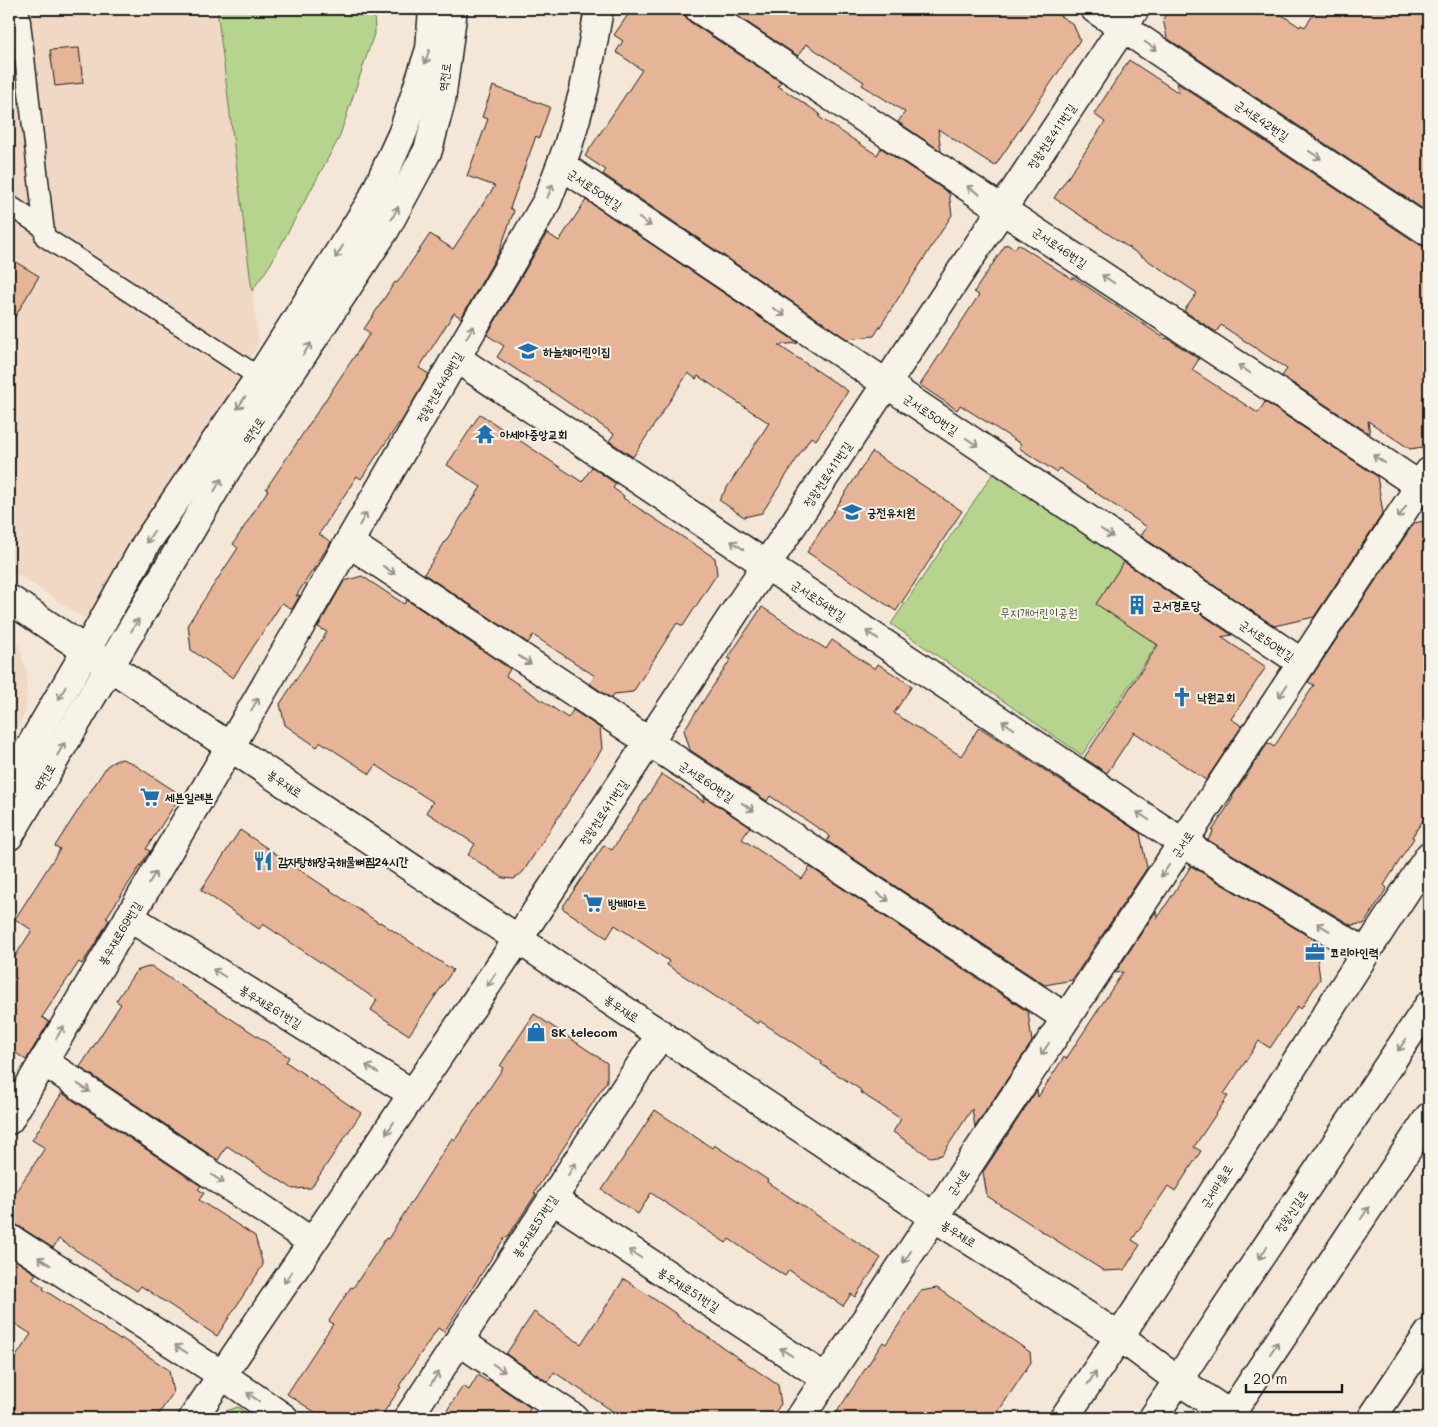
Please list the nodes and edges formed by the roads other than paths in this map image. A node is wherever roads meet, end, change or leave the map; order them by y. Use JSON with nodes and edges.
{"nodes":[{"id":1,"x":19,"y":9,"type":"edge"},
{"id":2,"x":432,"y":9,"type":"edge"},
{"id":3,"x":453,"y":9,"type":"edge"},
{"id":4,"x":598,"y":9,"type":"edge"},
{"id":5,"x":699,"y":9,"type":"edge"},
{"id":6,"x":1096,"y":9,"type":"edge"},
{"id":7,"x":1129,"y":18,"type":"edge"},
{"id":8,"x":560,"y":165,"type":"junction"},
{"id":9,"x":9,"y":205,"type":"edge"},
{"id":10,"x":1002,"y":209,"type":"junction"},
{"id":11,"x":44,"y":228,"type":"junction"},
{"id":12,"x":1429,"y":232,"type":"edge"},
{"id":13,"x":456,"y":358,"type":"junction"},
{"id":14,"x":259,"y":378,"type":"junction"},
{"id":15,"x":886,"y":384,"type":"junction"},
{"id":16,"x":1426,"y":483,"type":"edge"},
{"id":17,"x":349,"y":543,"type":"junction"},
{"id":18,"x":766,"y":565,"type":"junction"},
{"id":19,"x":9,"y":599,"type":"edge"},
{"id":20,"x":86,"y":650,"type":"junction"},
{"id":21,"x":1302,"y":663,"type":"junction"},
{"id":22,"x":110,"y":667,"type":"junction"},
{"id":23,"x":649,"y":742,"type":"junction"},
{"id":24,"x":230,"y":746,"type":"junction"},
{"id":25,"x":9,"y":783,"type":"edge"},
{"id":26,"x":9,"y":836,"type":"edge"},
{"id":27,"x":1183,"y":843,"type":"junction"},
{"id":28,"x":1429,"y":856,"type":"edge"},
{"id":29,"x":129,"y":917,"type":"junction"},
{"id":30,"x":518,"y":939,"type":"junction"},
{"id":31,"x":1365,"y":952,"type":"junction"},
{"id":32,"x":1429,"y":1005,"type":"edge"},
{"id":33,"x":1066,"y":1018,"type":"junction"},
{"id":34,"x":660,"y":1034,"type":"junction"},
{"id":35,"x":43,"y":1060,"type":"junction"},
{"id":36,"x":413,"y":1094,"type":"junction"},
{"id":37,"x":1429,"y":1118,"type":"edge"},
{"id":38,"x":9,"y":1120,"type":"edge"},
{"id":39,"x":552,"y":1199,"type":"junction"},
{"id":40,"x":934,"y":1217,"type":"junction"},
{"id":41,"x":9,"y":1238,"type":"edge"},
{"id":42,"x":312,"y":1242,"type":"junction"},
{"id":43,"x":1429,"y":1333,"type":"edge"},
{"id":44,"x":1120,"y":1337,"type":"junction"},
{"id":45,"x":459,"y":1341,"type":"junction"},
{"id":46,"x":222,"y":1375,"type":"junction"},
{"id":47,"x":827,"y":1379,"type":"junction"},
{"id":48,"x":1178,"y":1380,"type":"junction"},
{"id":49,"x":1231,"y":1417,"type":"edge"},
{"id":50,"x":192,"y":1418,"type":"edge"},
{"id":51,"x":284,"y":1418,"type":"edge"},
{"id":52,"x":408,"y":1418,"type":"edge"},
{"id":53,"x":574,"y":1418,"type":"edge"},
{"id":54,"x":800,"y":1418,"type":"edge"},
{"id":55,"x":1064,"y":1418,"type":"edge"},
{"id":56,"x":1153,"y":1418,"type":"edge"},
{"id":57,"x":1372,"y":1418,"type":"edge"}],
"edges":[{"from":1,"to":11,"type":"lane"},
{"from":2,"to":14,"type":"street","name":"역전로","one_way":true},
{"from":22,"to":3,"type":"street","name":"역전로","one_way":true},
{"from":4,"to":8,"type":"street","name":"정왕천로449번길"},
{"from":10,"to":5,"type":"street","name":"군서로46번길","one_way":true},
{"from":6,"to":7,"type":"street","name":"군서로42번길"},
{"from":7,"to":10,"type":"street","name":"정왕천로411번길"},
{"from":7,"to":12,"type":"street","name":"군서로42번길","one_way":true},
{"from":13,"to":8,"type":"street","name":"정왕천로449번길","one_way":true},
{"from":8,"to":15,"type":"street","name":"군서로50번길","one_way":true},
{"from":9,"to":11,"type":"lane"},
{"from":10,"to":15,"type":"street","name":"정왕천로411번길"},
{"from":16,"to":10,"type":"street","name":"군서로46번길","one_way":true},
{"from":11,"to":14,"type":"lane"},
{"from":17,"to":13,"type":"street","name":"정왕천로449번길","one_way":true},
{"from":18,"to":13,"type":"street","name":"군서로54번길","one_way":true},
{"from":14,"to":20,"type":"street","name":"역전로","one_way":true},
{"from":15,"to":18,"type":"street","name":"정왕천로411번길"},
{"from":15,"to":21,"type":"street","name":"군서로50번길","one_way":true},
{"from":16,"to":21,"type":"street","name":"군서로","one_way":true},
{"from":17,"to":23,"type":"street","name":"군서로60번길","one_way":true},
{"from":24,"to":17,"type":"street","name":"정왕천로449번길","one_way":true},
{"from":18,"to":23,"type":"street","name":"정왕천로411번길"},
{"from":27,"to":18,"type":"street","name":"군서로54번길","one_way":true},
{"from":19,"to":20,"type":"street","name":"봉우재로"},
{"from":20,"to":22,"type":"street","name":"봉우재로"},
{"from":20,"to":25,"type":"street","name":"역전로","one_way":true},
{"from":21,"to":27,"type":"street","name":"군서로","one_way":true},
{"from":22,"to":24,"type":"street","name":"봉우재로"},
{"from":26,"to":22,"type":"street","name":"역전로","one_way":true},
{"from":23,"to":30,"type":"street","name":"정왕천로411번길"},
{"from":23,"to":33,"type":"street","name":"군서로60번길","one_way":true},
{"from":29,"to":24,"type":"street","name":"봉우재로69번길","one_way":true},
{"from":24,"to":30,"type":"street","name":"봉우재로"},
{"from":31,"to":27,"type":"street","one_way":true},
{"from":27,"to":33,"type":"street","name":"군서로","one_way":true},
{"from":28,"to":31,"type":"street","name":"군서마을로"},
{"from":35,"to":29,"type":"street","name":"봉우재로69번길","one_way":true},
{"from":36,"to":29,"type":"street","name":"봉우재로61번길","one_way":true},
{"from":30,"to":34,"type":"street","name":"봉우재로"},
{"from":30,"to":36,"type":"street","one_way":true},
{"from":31,"to":44,"type":"street","name":"군서마을로"},
{"from":32,"to":48,"type":"street","name":"정왕신길로","one_way":true},
{"from":33,"to":40,"type":"street","name":"군서로","one_way":true},
{"from":39,"to":34,"type":"street","name":"봉우재로57번길","one_way":true},
{"from":34,"to":40,"type":"street","name":"봉우재로"},
{"from":35,"to":38,"type":"street","name":"봉우재로69번길"},
{"from":35,"to":42,"type":"street","one_way":true},
{"from":36,"to":42,"type":"street","one_way":true},
{"from":49,"to":37,"type":"street","one_way":true},
{"from":39,"to":45,"type":"street","name":"봉우재로57번길"},
{"from":47,"to":39,"type":"street","name":"봉우재로51번길","one_way":true},
{"from":40,"to":44,"type":"street","name":"봉우재로"},
{"from":40,"to":47,"type":"street","one_way":true},
{"from":46,"to":41,"type":"street","one_way":true},
{"from":42,"to":46,"type":"street","one_way":true},
{"from":43,"to":57,"type":"street"},
{"from":44,"to":48,"type":"street","name":"봉우재로"},
{"from":55,"to":44,"type":"street","name":"군서마을로","one_way":true},
{"from":52,"to":45,"type":"street","name":"봉우재로57번길","one_way":true},
{"from":45,"to":53,"type":"street","one_way":true},
{"from":46,"to":50,"type":"street"},
{"from":51,"to":46,"type":"street","one_way":true},
{"from":47,"to":54,"type":"street"},
{"from":48,"to":49,"type":"street","name":"봉우재로"},
{"from":48,"to":56,"type":"street","name":"정왕신길로"}]}
